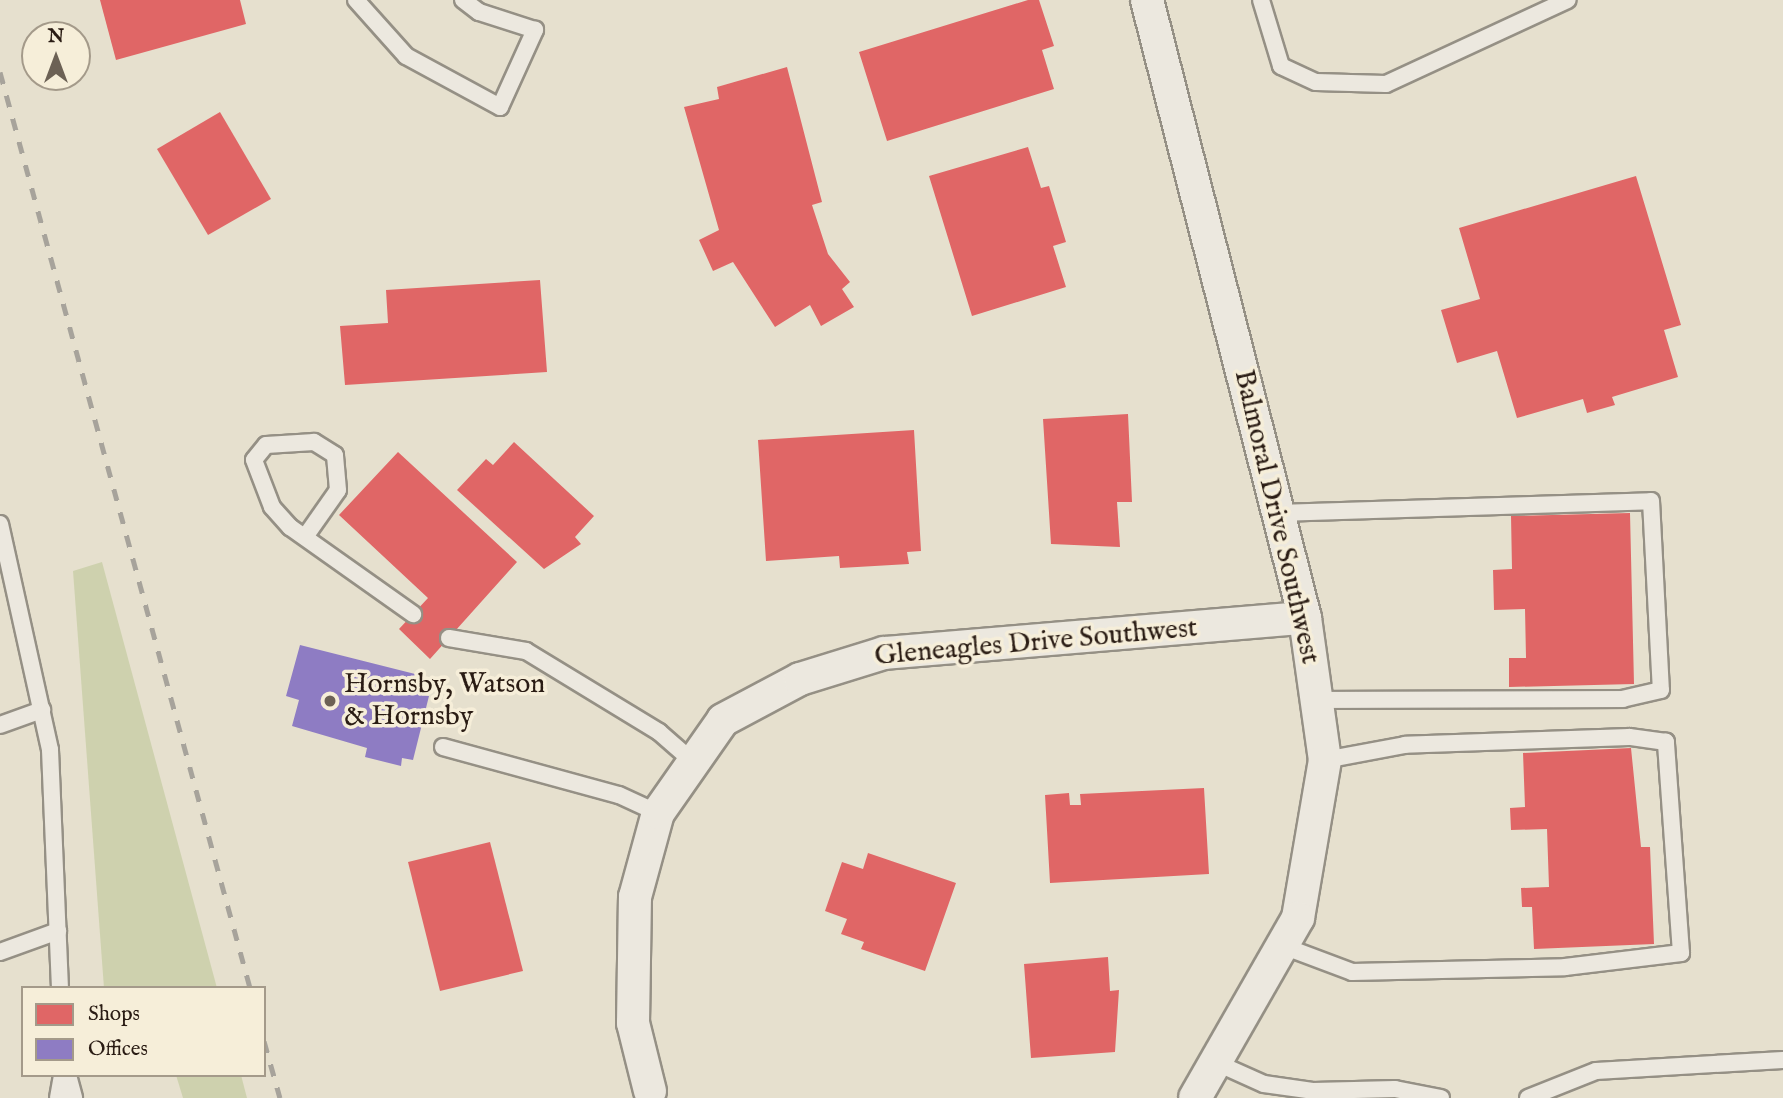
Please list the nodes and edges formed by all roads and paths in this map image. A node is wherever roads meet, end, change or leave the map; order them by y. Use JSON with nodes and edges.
{"nodes":[{"id":1,"x":356,"y":0,"type":"edge"},
{"id":2,"x":463,"y":0,"type":"edge"},
{"id":3,"x":1147,"y":0,"type":"edge"},
{"id":4,"x":1261,"y":0,"type":"edge"},
{"id":5,"x":1568,"y":0,"type":"edge"},
{"id":6,"x":1278,"y":513,"type":"junction"},
{"id":7,"x":0,"y":524,"type":"edge"},
{"id":8,"x":305,"y":537,"type":"junction"},
{"id":9,"x":413,"y":614,"type":"dead end"},
{"id":10,"x":1305,"y":618,"type":"junction"},
{"id":11,"x":449,"y":638,"type":"dead end"},
{"id":12,"x":1317,"y":700,"type":"junction"},
{"id":13,"x":42,"y":710,"type":"junction"},
{"id":14,"x":0,"y":725,"type":"edge"},
{"id":15,"x":443,"y":747,"type":"dead end"},
{"id":16,"x":690,"y":759,"type":"junction"},
{"id":17,"x":1325,"y":760,"type":"junction"},
{"id":18,"x":658,"y":814,"type":"junction"},
{"id":19,"x":58,"y":930,"type":"junction"},
{"id":20,"x":1283,"y":946,"type":"junction"},
{"id":21,"x":0,"y":952,"type":"edge"},
{"id":22,"x":60,"y":986,"type":"edge"},
{"id":23,"x":1783,"y":1060,"type":"edge"},
{"id":24,"x":1217,"y":1063,"type":"junction"},
{"id":25,"x":62,"y":1077,"type":"edge"},
{"id":26,"x":69,"y":1077,"type":"edge"},
{"id":27,"x":648,"y":1095,"type":"edge"},
{"id":28,"x":58,"y":1098,"type":"edge"},
{"id":29,"x":74,"y":1098,"type":"edge"},
{"id":30,"x":1195,"y":1098,"type":"edge"},
{"id":31,"x":1441,"y":1098,"type":"edge"},
{"id":32,"x":1528,"y":1098,"type":"edge"}],
"edges":[{"from":1,"to":2,"type":"lane"},
{"from":3,"to":6,"type":"street","name":"Balmoral Drive Southwest"},
{"from":4,"to":5,"type":"lane"},
{"from":6,"to":10,"type":"street","name":"Balmoral Drive Southwest"},
{"from":6,"to":12,"type":"lane"},
{"from":7,"to":13,"type":"lane"},
{"from":8,"to":8,"type":"lane"},
{"from":8,"to":9,"type":"lane"},
{"from":10,"to":12,"type":"street","name":"Balmoral Drive Southwest"},
{"from":10,"to":16,"type":"street","name":"Gleneagles Drive Southwest"},
{"from":11,"to":16,"type":"lane"},
{"from":12,"to":17,"type":"street","name":"Balmoral Drive Southwest"},
{"from":13,"to":14,"type":"lane"},
{"from":13,"to":19,"type":"lane"},
{"from":15,"to":18,"type":"lane"},
{"from":16,"to":18,"type":"street","name":"Gleneagles Drive Southwest"},
{"from":17,"to":20,"type":"street","name":"Balmoral Drive Southwest"},
{"from":17,"to":20,"type":"lane"},
{"from":18,"to":27,"type":"street","name":"Gleneagles Drive Southwest"},
{"from":19,"to":21,"type":"lane"},
{"from":19,"to":22,"type":"lane"},
{"from":20,"to":24,"type":"street","name":"Balmoral Drive Southwest"},
{"from":23,"to":32,"type":"lane"},
{"from":24,"to":30,"type":"street","name":"Balmoral Drive Southwest"},
{"from":24,"to":31,"type":"lane"},
{"from":25,"to":28,"type":"lane"},
{"from":26,"to":29,"type":"lane"}]}
